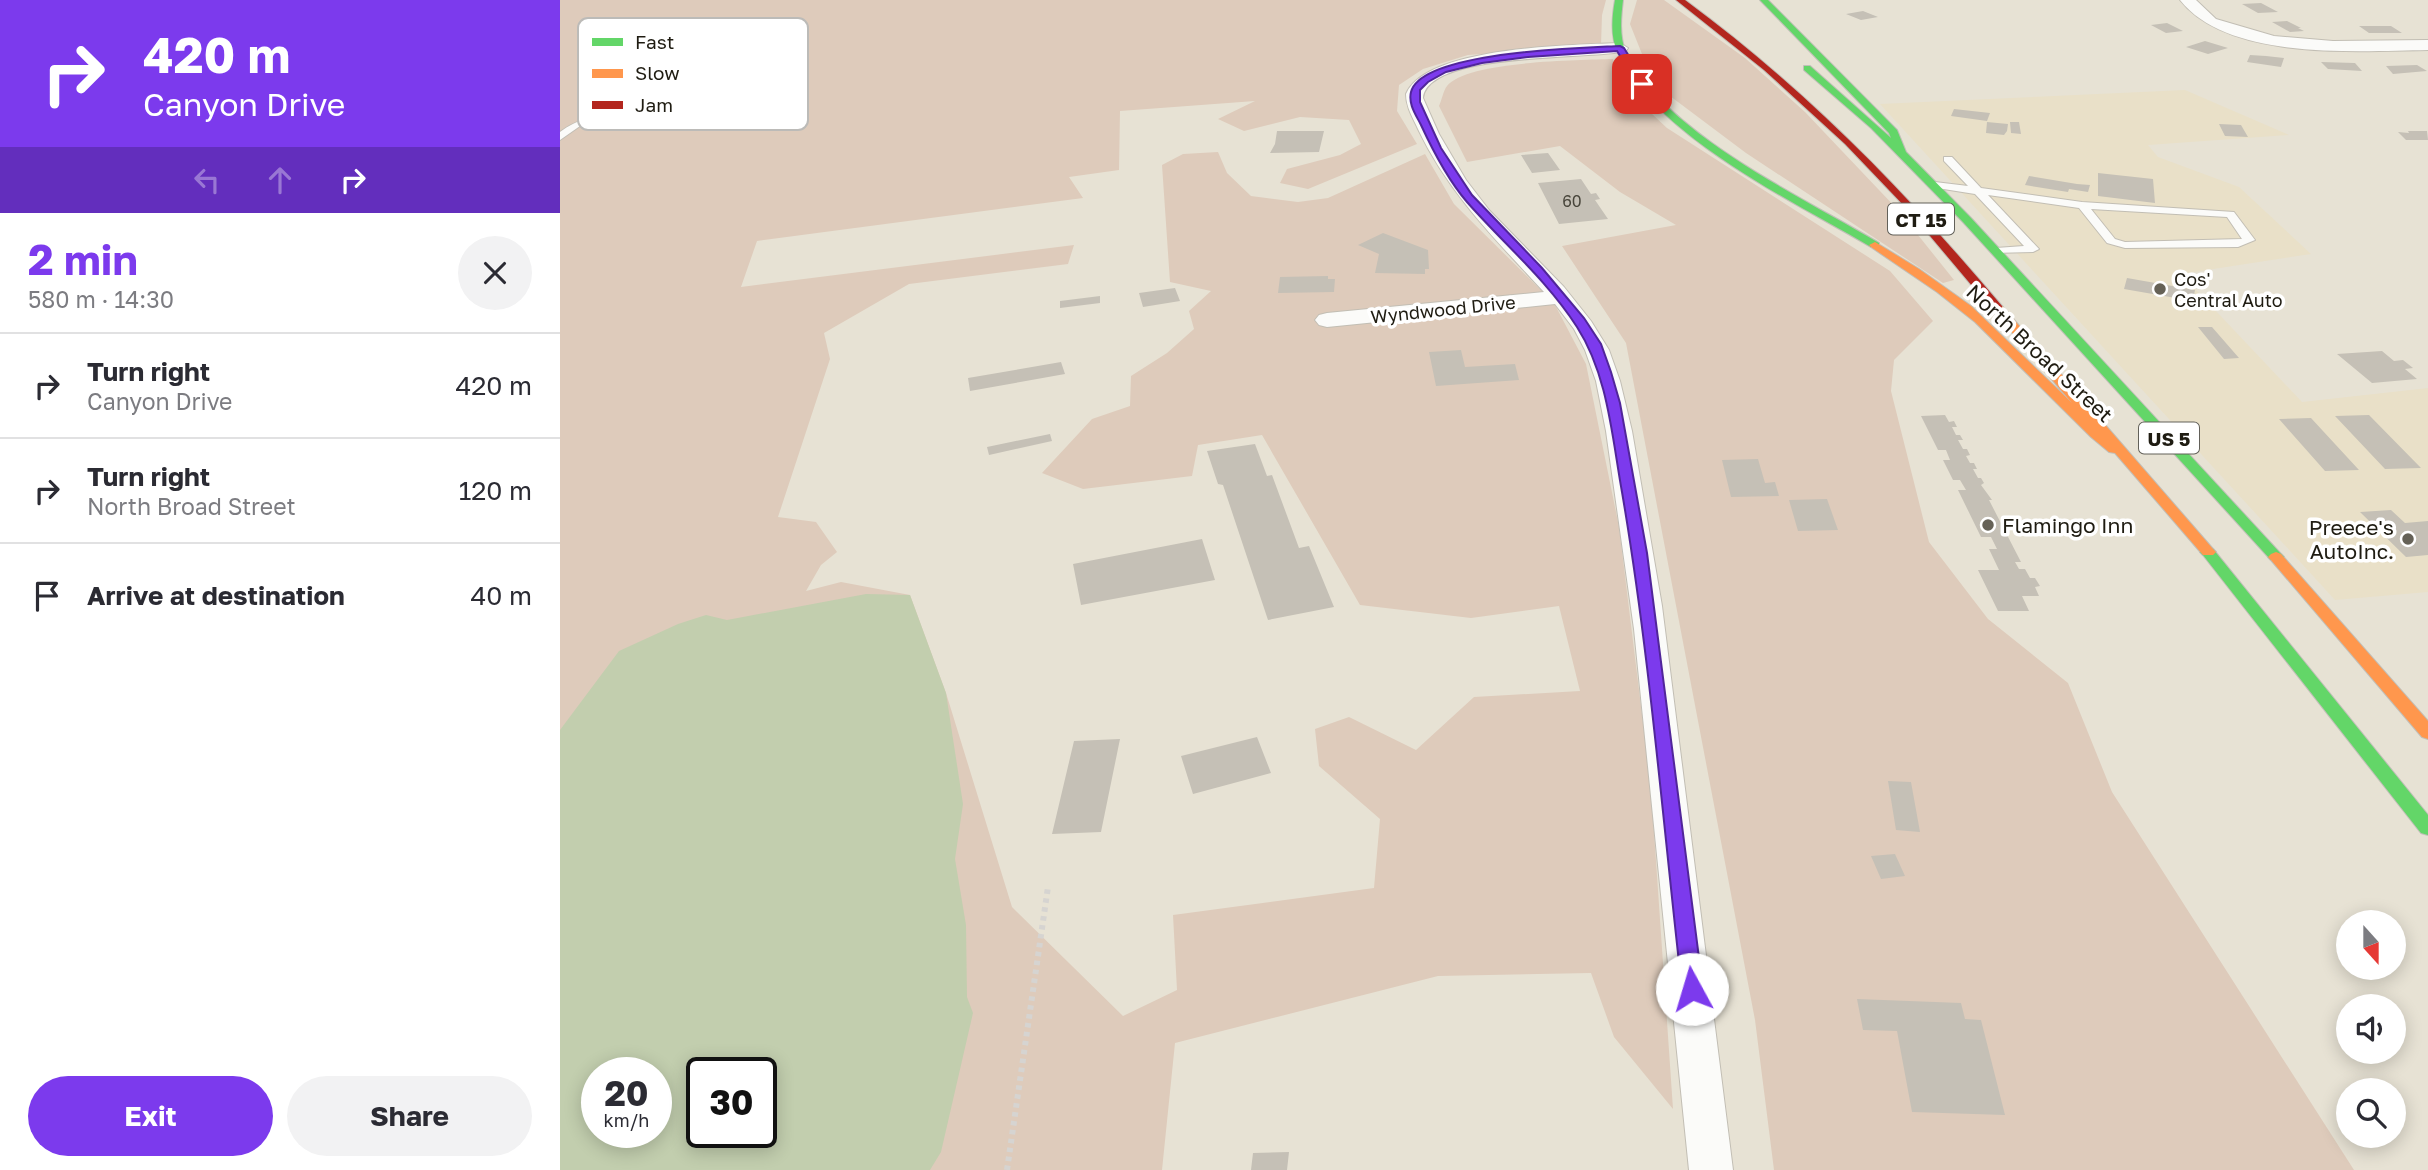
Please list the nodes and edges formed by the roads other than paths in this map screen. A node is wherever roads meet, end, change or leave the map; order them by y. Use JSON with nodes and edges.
{"nodes":[{"id":1,"x":1619,"y":0,"type":"edge"},
{"id":2,"x":1680,"y":0,"type":"edge"},
{"id":3,"x":1764,"y":0,"type":"edge"},
{"id":4,"x":2187,"y":0,"type":"edge"},
{"id":5,"x":2428,"y":45,"type":"edge"},
{"id":6,"x":1620,"y":48,"type":"junction"},
{"id":7,"x":1797,"y":61,"type":"dead end"},
{"id":8,"x":578,"y":123,"type":"edge"},
{"id":9,"x":560,"y":137,"type":"edge"},
{"id":10,"x":1901,"y":152,"type":"junction"},
{"id":11,"x":1948,"y":159,"type":"dead end"},
{"id":12,"x":1935,"y":185,"type":"junction"},
{"id":13,"x":1980,"y":192,"type":"junction"},
{"id":14,"x":2082,"y":205,"type":"junction"},
{"id":15,"x":1996,"y":251,"type":"junction"},
{"id":16,"x":1560,"y":298,"type":"junction"},
{"id":17,"x":1327,"y":320,"type":"dead end"},
{"id":18,"x":2135,"y":465,"type":"junction"},
{"id":19,"x":2428,"y":733,"type":"edge"},
{"id":20,"x":2428,"y":828,"type":"edge"},
{"id":21,"x":1711,"y":1170,"type":"edge"}],
"edges":[{"from":1,"to":6,"type":"main road","name":"North Broad Street","number":"US 5"},
{"from":2,"to":18,"type":"main road","number":"CT 15"},
{"from":3,"to":10,"type":"main road","name":"North Broad Street","number":"US 5"},
{"from":4,"to":5,"type":"street"},
{"from":6,"to":16,"type":"street"},
{"from":6,"to":18,"type":"main road","name":"North Broad Street","number":"US 5"},
{"from":7,"to":10,"type":"main road"},
{"from":8,"to":9,"type":"lane"},
{"from":10,"to":12,"type":"main road","name":"North Broad Street","number":"US 5"},
{"from":11,"to":13,"type":"lane"},
{"from":12,"to":13,"type":"lane"},
{"from":12,"to":15,"type":"main road","name":"North Broad Street","number":"US 5"},
{"from":13,"to":14,"type":"lane"},
{"from":13,"to":15,"type":"lane"},
{"from":14,"to":14,"type":"lane"},
{"from":15,"to":19,"type":"main road","name":"North Broad Street","number":"US 5"},
{"from":16,"to":17,"type":"street","name":"Wyndwood Drive"},
{"from":16,"to":21,"type":"street"},
{"from":18,"to":20,"type":"main road","name":"North Broad Street","number":"US 5"}]}
